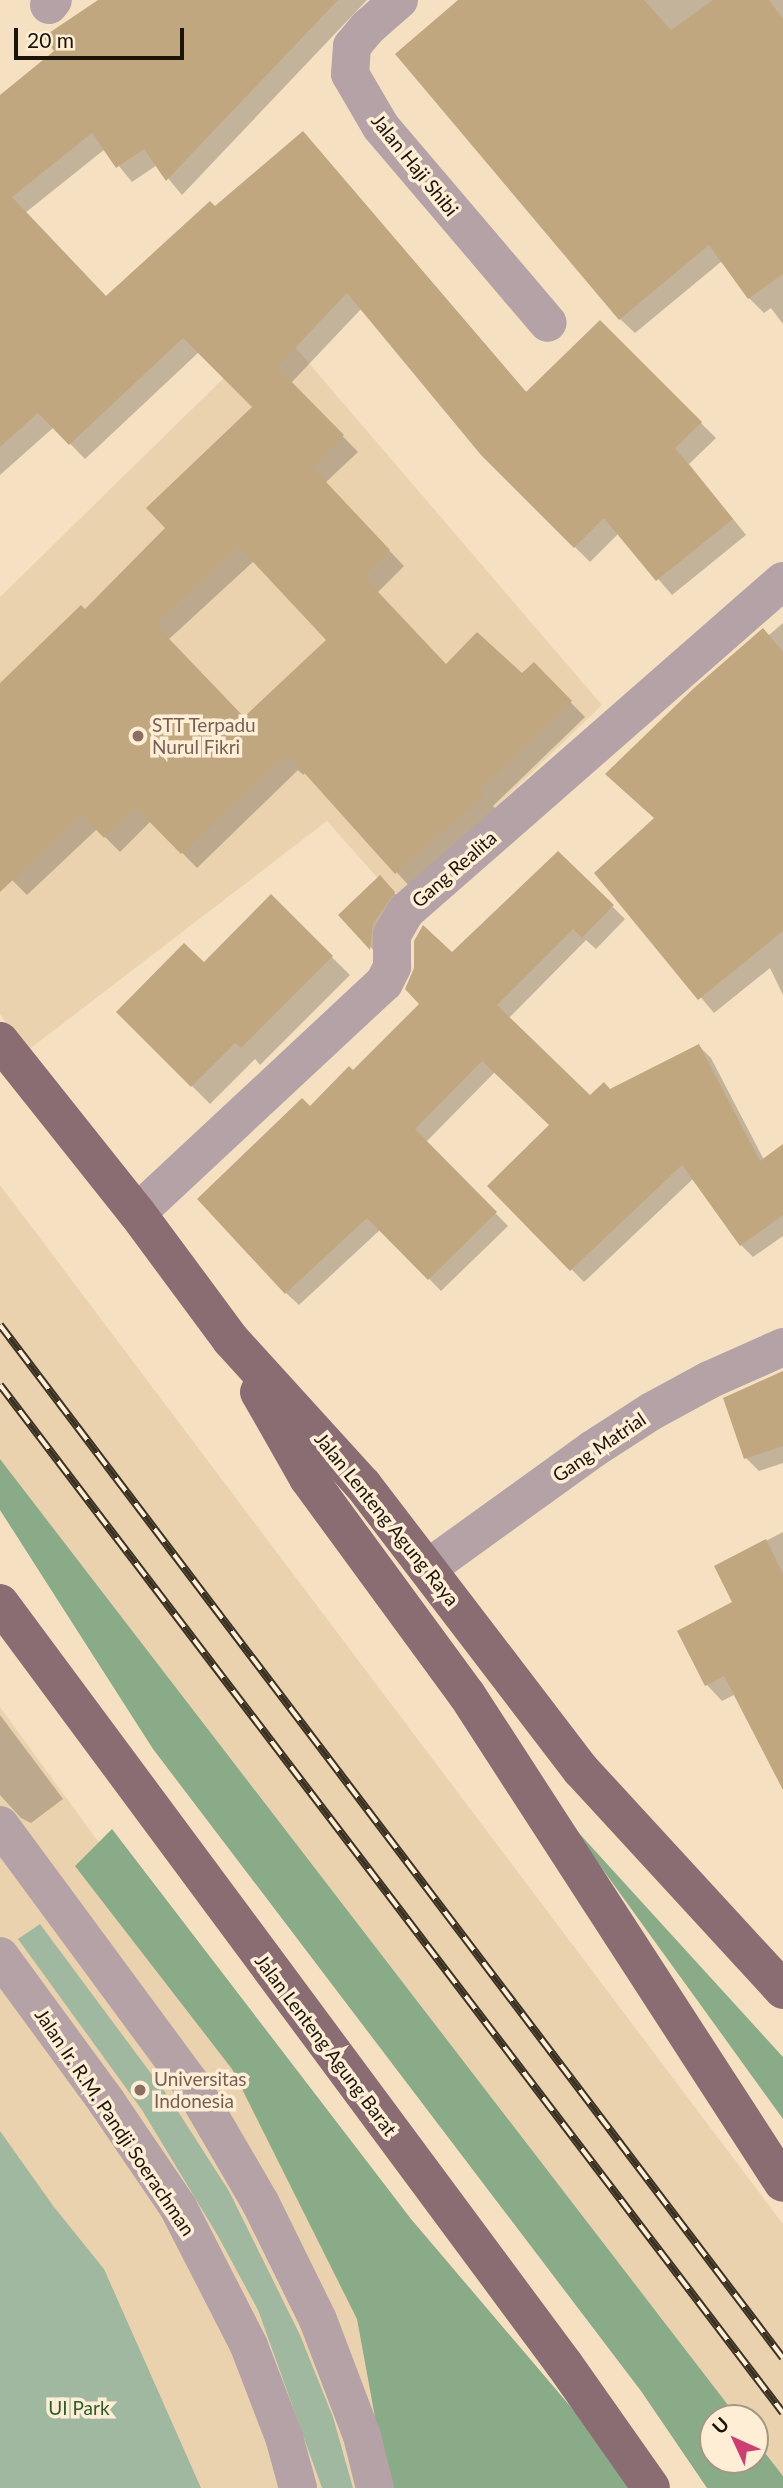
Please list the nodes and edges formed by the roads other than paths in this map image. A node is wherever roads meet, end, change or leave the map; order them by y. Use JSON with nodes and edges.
{"nodes":[{"id":1,"x":399,"y":0,"type":"edge"},
{"id":2,"x":548,"y":323,"type":"dead end"},
{"id":3,"x":783,"y":581,"type":"edge"},
{"id":4,"x":0,"y":1041,"type":"edge"},
{"id":5,"x":137,"y":1213,"type":"junction"},
{"id":6,"x":231,"y":1340,"type":"junction"},
{"id":7,"x":783,"y":1347,"type":"edge"},
{"id":8,"x":428,"y":1568,"type":"junction"},
{"id":9,"x":0,"y":1603,"type":"edge"},
{"id":10,"x":0,"y":1825,"type":"edge"},
{"id":11,"x":0,"y":1956,"type":"edge"},
{"id":12,"x":782,"y":1986,"type":"edge"},
{"id":13,"x":783,"y":2183,"type":"edge"},
{"id":14,"x":299,"y":2488,"type":"edge"},
{"id":15,"x":375,"y":2488,"type":"edge"},
{"id":16,"x":651,"y":2488,"type":"edge"}],
"edges":[{"from":1,"to":2,"type":"street","name":"Jalan Haji Shibi"},
{"from":3,"to":5,"type":"street","name":"Gang Realita"},
{"from":4,"to":5,"type":"main road","name":"Jalan Lenteng Agung Raya"},
{"from":5,"to":6,"type":"main road","name":"Jalan Lenteng Agung Raya"},
{"from":6,"to":8,"type":"main road","name":"Jalan Lenteng Agung Raya"},
{"from":6,"to":13,"type":"main road"},
{"from":7,"to":8,"type":"street","name":"Gang Matrial"},
{"from":8,"to":12,"type":"main road","name":"Jalan Lenteng Agung Raya"},
{"from":9,"to":16,"type":"main road","name":"Jalan Lenteng Agung Barat"},
{"from":10,"to":15,"type":"street"},
{"from":11,"to":14,"type":"street","name":"Jalan Ir. R.M. Pandji Soerachman"}]}
